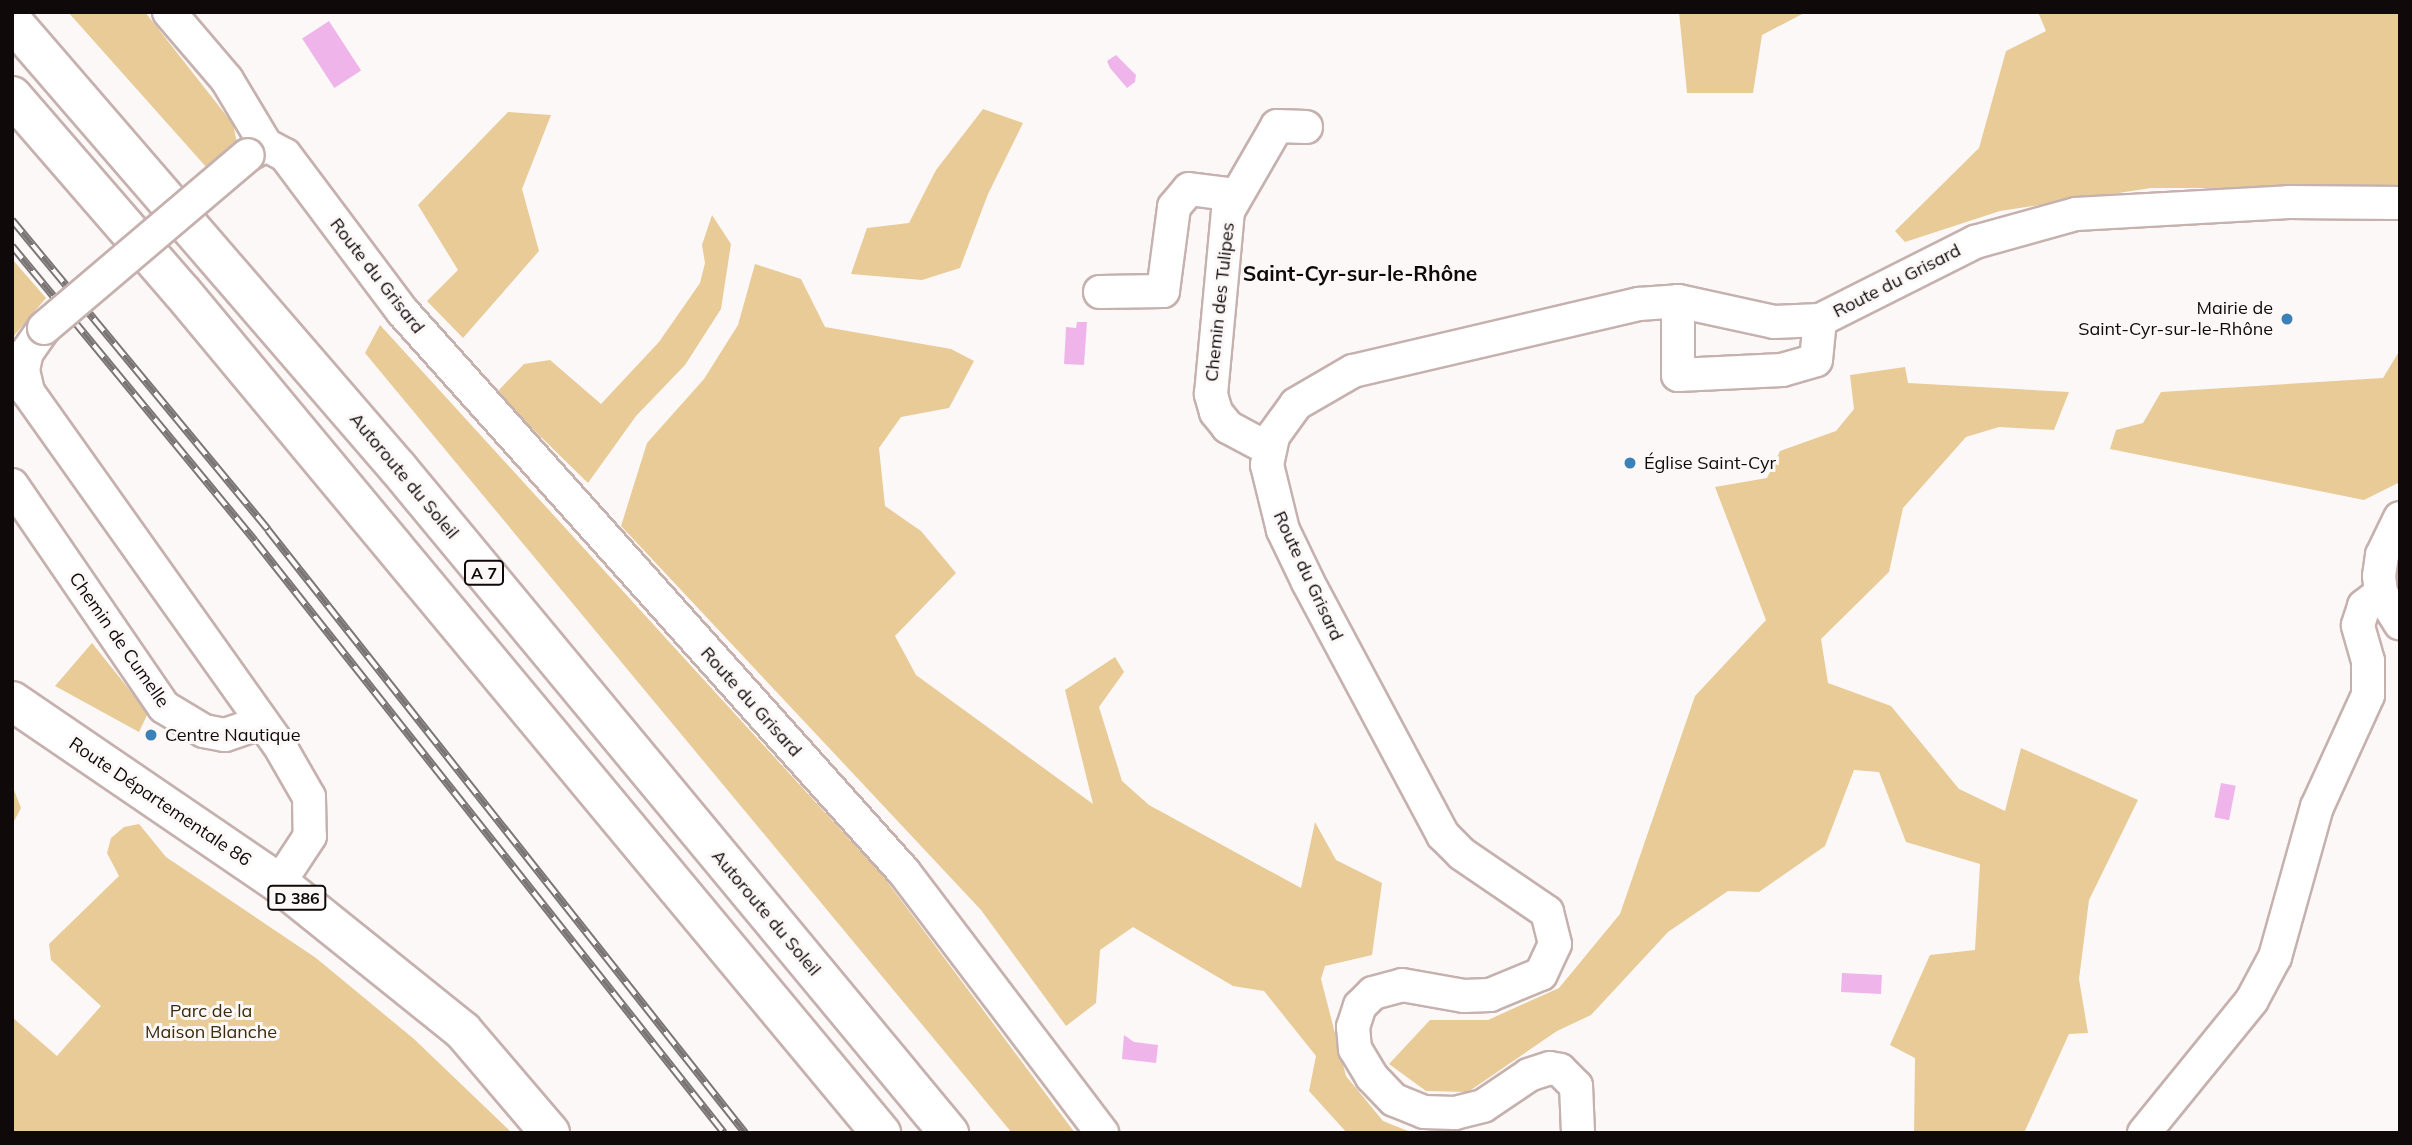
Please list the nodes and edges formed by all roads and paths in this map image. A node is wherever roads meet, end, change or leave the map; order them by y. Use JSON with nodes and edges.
{"nodes":[{"id":1,"x":169,"y":12,"type":"edge"},
{"id":2,"x":12,"y":21,"type":"edge"},
{"id":3,"x":12,"y":96,"type":"edge"},
{"id":4,"x":1306,"y":127,"type":"dead end"},
{"id":5,"x":257,"y":150,"type":"junction"},
{"id":6,"x":1235,"y":195,"type":"junction"},
{"id":7,"x":2400,"y":203,"type":"edge"},
{"id":8,"x":1100,"y":292,"type":"dead end"},
{"id":9,"x":1678,"y":301,"type":"junction"},
{"id":10,"x":1820,"y":320,"type":"junction"},
{"id":11,"x":1269,"y":449,"type":"junction"},
{"id":12,"x":12,"y":485,"type":"edge"},
{"id":13,"x":2400,"y":518,"type":"edge"},
{"id":14,"x":2381,"y":593,"type":"junction"},
{"id":15,"x":2400,"y":624,"type":"edge"},
{"id":16,"x":12,"y":701,"type":"edge"},
{"id":17,"x":262,"y":722,"type":"junction"},
{"id":18,"x":279,"y":883,"type":"junction"},
{"id":19,"x":550,"y":1133,"type":"edge"},
{"id":20,"x":881,"y":1133,"type":"edge"},
{"id":21,"x":949,"y":1133,"type":"edge"},
{"id":22,"x":1102,"y":1133,"type":"edge"},
{"id":23,"x":1578,"y":1133,"type":"edge"},
{"id":24,"x":2144,"y":1133,"type":"edge"}],
"edges":[{"from":1,"to":5,"type":"street"},
{"from":2,"to":21,"type":"main road","name":"Autoroute du Soleil","number":"A 7"},
{"from":3,"to":20,"type":"main road"},
{"from":4,"to":6,"type":"street","name":"Chemin des Tulipes"},
{"from":5,"to":17,"type":"street","bridge":true},
{"from":5,"to":22,"type":"street","name":"Route du Grisard"},
{"from":6,"to":8,"type":"street"},
{"from":6,"to":11,"type":"street","name":"Chemin des Tulipes"},
{"from":7,"to":10,"type":"street","name":"Route du Grisard"},
{"from":9,"to":10,"type":"street","name":"Route du Grisard"},
{"from":9,"to":10,"type":"street"},
{"from":9,"to":11,"type":"street","name":"Route du Grisard"},
{"from":11,"to":23,"type":"street","name":"Route du Grisard"},
{"from":12,"to":17,"type":"street","name":"Chemin de Cumelle"},
{"from":13,"to":14,"type":"street"},
{"from":14,"to":15,"type":"street"},
{"from":14,"to":24,"type":"street"},
{"from":16,"to":18,"type":"main road","name":"Route Départementale 86","number":"D 386"},
{"from":17,"to":18,"type":"street"},
{"from":18,"to":19,"type":"main road","name":"Route Départementale 86","number":"D 386"}]}
